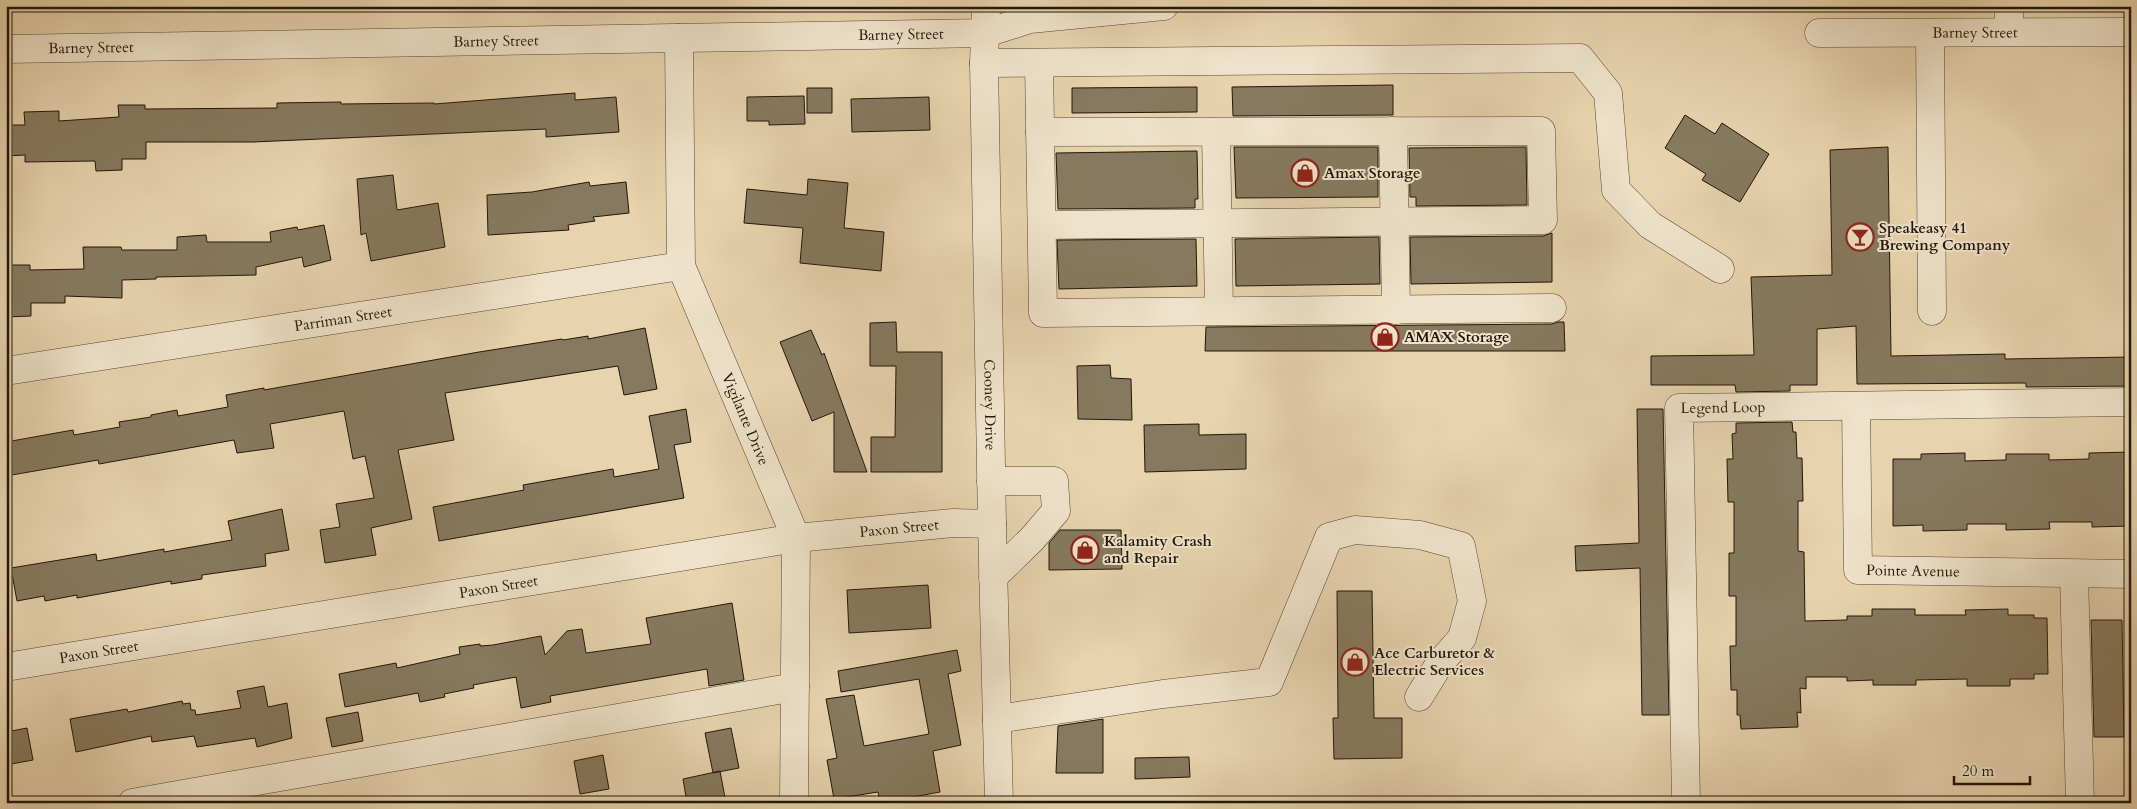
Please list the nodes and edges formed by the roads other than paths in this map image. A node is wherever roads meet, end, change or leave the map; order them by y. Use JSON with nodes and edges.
{"nodes":[{"id":1,"x":1164,"y":6,"type":"edge"},
{"id":2,"x":2009,"y":19,"type":"edge"},
{"id":3,"x":986,"y":20,"type":"edge"},
{"id":4,"x":2131,"y":32,"type":"edge"},
{"id":5,"x":1819,"y":33,"type":"dead end"},
{"id":6,"x":1930,"y":33,"type":"junction"},
{"id":7,"x":680,"y":38,"type":"junction"},
{"id":8,"x":6,"y":49,"type":"edge"},
{"id":9,"x":1039,"y":62,"type":"junction"},
{"id":10,"x":984,"y":63,"type":"junction"},
{"id":11,"x":1393,"y":131,"type":"junction"},
{"id":12,"x":1040,"y":132,"type":"junction"},
{"id":13,"x":1216,"y":132,"type":"junction"},
{"id":14,"x":1394,"y":222,"type":"junction"},
{"id":15,"x":1218,"y":224,"type":"junction"},
{"id":16,"x":1042,"y":225,"type":"junction"},
{"id":17,"x":681,"y":266,"type":"junction"},
{"id":18,"x":1720,"y":269,"type":"dead end"},
{"id":19,"x":1552,"y":308,"type":"dead end"},
{"id":20,"x":1396,"y":310,"type":"junction"},
{"id":21,"x":1219,"y":311,"type":"junction"},
{"id":22,"x":1932,"y":311,"type":"dead end"},
{"id":23,"x":6,"y":371,"type":"edge"},
{"id":24,"x":2131,"y":402,"type":"edge"},
{"id":25,"x":1856,"y":406,"type":"junction"},
{"id":26,"x":991,"y":481,"type":"junction"},
{"id":27,"x":992,"y":524,"type":"junction"},
{"id":28,"x":796,"y":538,"type":"junction"},
{"id":29,"x":2074,"y":574,"type":"junction"},
{"id":30,"x":2131,"y":574,"type":"edge"},
{"id":31,"x":993,"y":577,"type":"junction"},
{"id":32,"x":6,"y":667,"type":"edge"},
{"id":33,"x":795,"y":687,"type":"junction"},
{"id":34,"x":1419,"y":697,"type":"dead end"},
{"id":35,"x":997,"y":719,"type":"junction"},
{"id":36,"x":132,"y":803,"type":"edge"},
{"id":37,"x":794,"y":803,"type":"edge"},
{"id":38,"x":999,"y":803,"type":"edge"},
{"id":39,"x":1686,"y":803,"type":"edge"},
{"id":40,"x":2080,"y":803,"type":"edge"}],
"edges":[{"from":1,"to":3,"type":"street","name":"Barney Street"},
{"from":2,"to":4,"type":"street","name":"Barney Street"},
{"from":2,"to":6,"type":"street","name":"Barney Street"},
{"from":3,"to":7,"type":"street","name":"Barney Street"},
{"from":3,"to":10,"type":"street","name":"Cooney Drive"},
{"from":5,"to":6,"type":"street","name":"Barney Street"},
{"from":6,"to":22,"type":"street"},
{"from":7,"to":8,"type":"street","name":"Barney Street"},
{"from":7,"to":17,"type":"street","name":"Vigilante Drive"},
{"from":9,"to":10,"type":"street"},
{"from":9,"to":12,"type":"street"},
{"from":9,"to":18,"type":"street"},
{"from":10,"to":26,"type":"street","name":"Cooney Drive"},
{"from":11,"to":13,"type":"street"},
{"from":11,"to":14,"type":"street"},
{"from":11,"to":14,"type":"street"},
{"from":12,"to":13,"type":"street"},
{"from":12,"to":16,"type":"street"},
{"from":13,"to":15,"type":"street"},
{"from":14,"to":15,"type":"street"},
{"from":14,"to":20,"type":"street"},
{"from":15,"to":16,"type":"street"},
{"from":15,"to":21,"type":"street"},
{"from":16,"to":21,"type":"street"},
{"from":17,"to":23,"type":"street","name":"Parriman Street"},
{"from":17,"to":28,"type":"street","name":"Vigilante Drive"},
{"from":19,"to":20,"type":"street"},
{"from":20,"to":21,"type":"street"},
{"from":24,"to":25,"type":"street","name":"Legend Loop"},
{"from":25,"to":29,"type":"street","name":"Pointe Avenue"},
{"from":25,"to":39,"type":"street","name":"Legend Loop"},
{"from":26,"to":27,"type":"street","name":"Cooney Drive"},
{"from":26,"to":31,"type":"street"},
{"from":27,"to":28,"type":"street","name":"Paxon Street"},
{"from":27,"to":31,"type":"street","name":"Cooney Drive"},
{"from":28,"to":32,"type":"street","name":"Paxon Street"},
{"from":28,"to":33,"type":"street","name":"Vigilante Drive"},
{"from":29,"to":30,"type":"street","name":"Pointe Avenue"},
{"from":29,"to":40,"type":"street"},
{"from":31,"to":35,"type":"street","name":"Cooney Drive"},
{"from":33,"to":36,"type":"street"},
{"from":33,"to":37,"type":"street","name":"Vigilante Drive"},
{"from":34,"to":35,"type":"street"},
{"from":35,"to":38,"type":"street","name":"Cooney Drive"}]}
